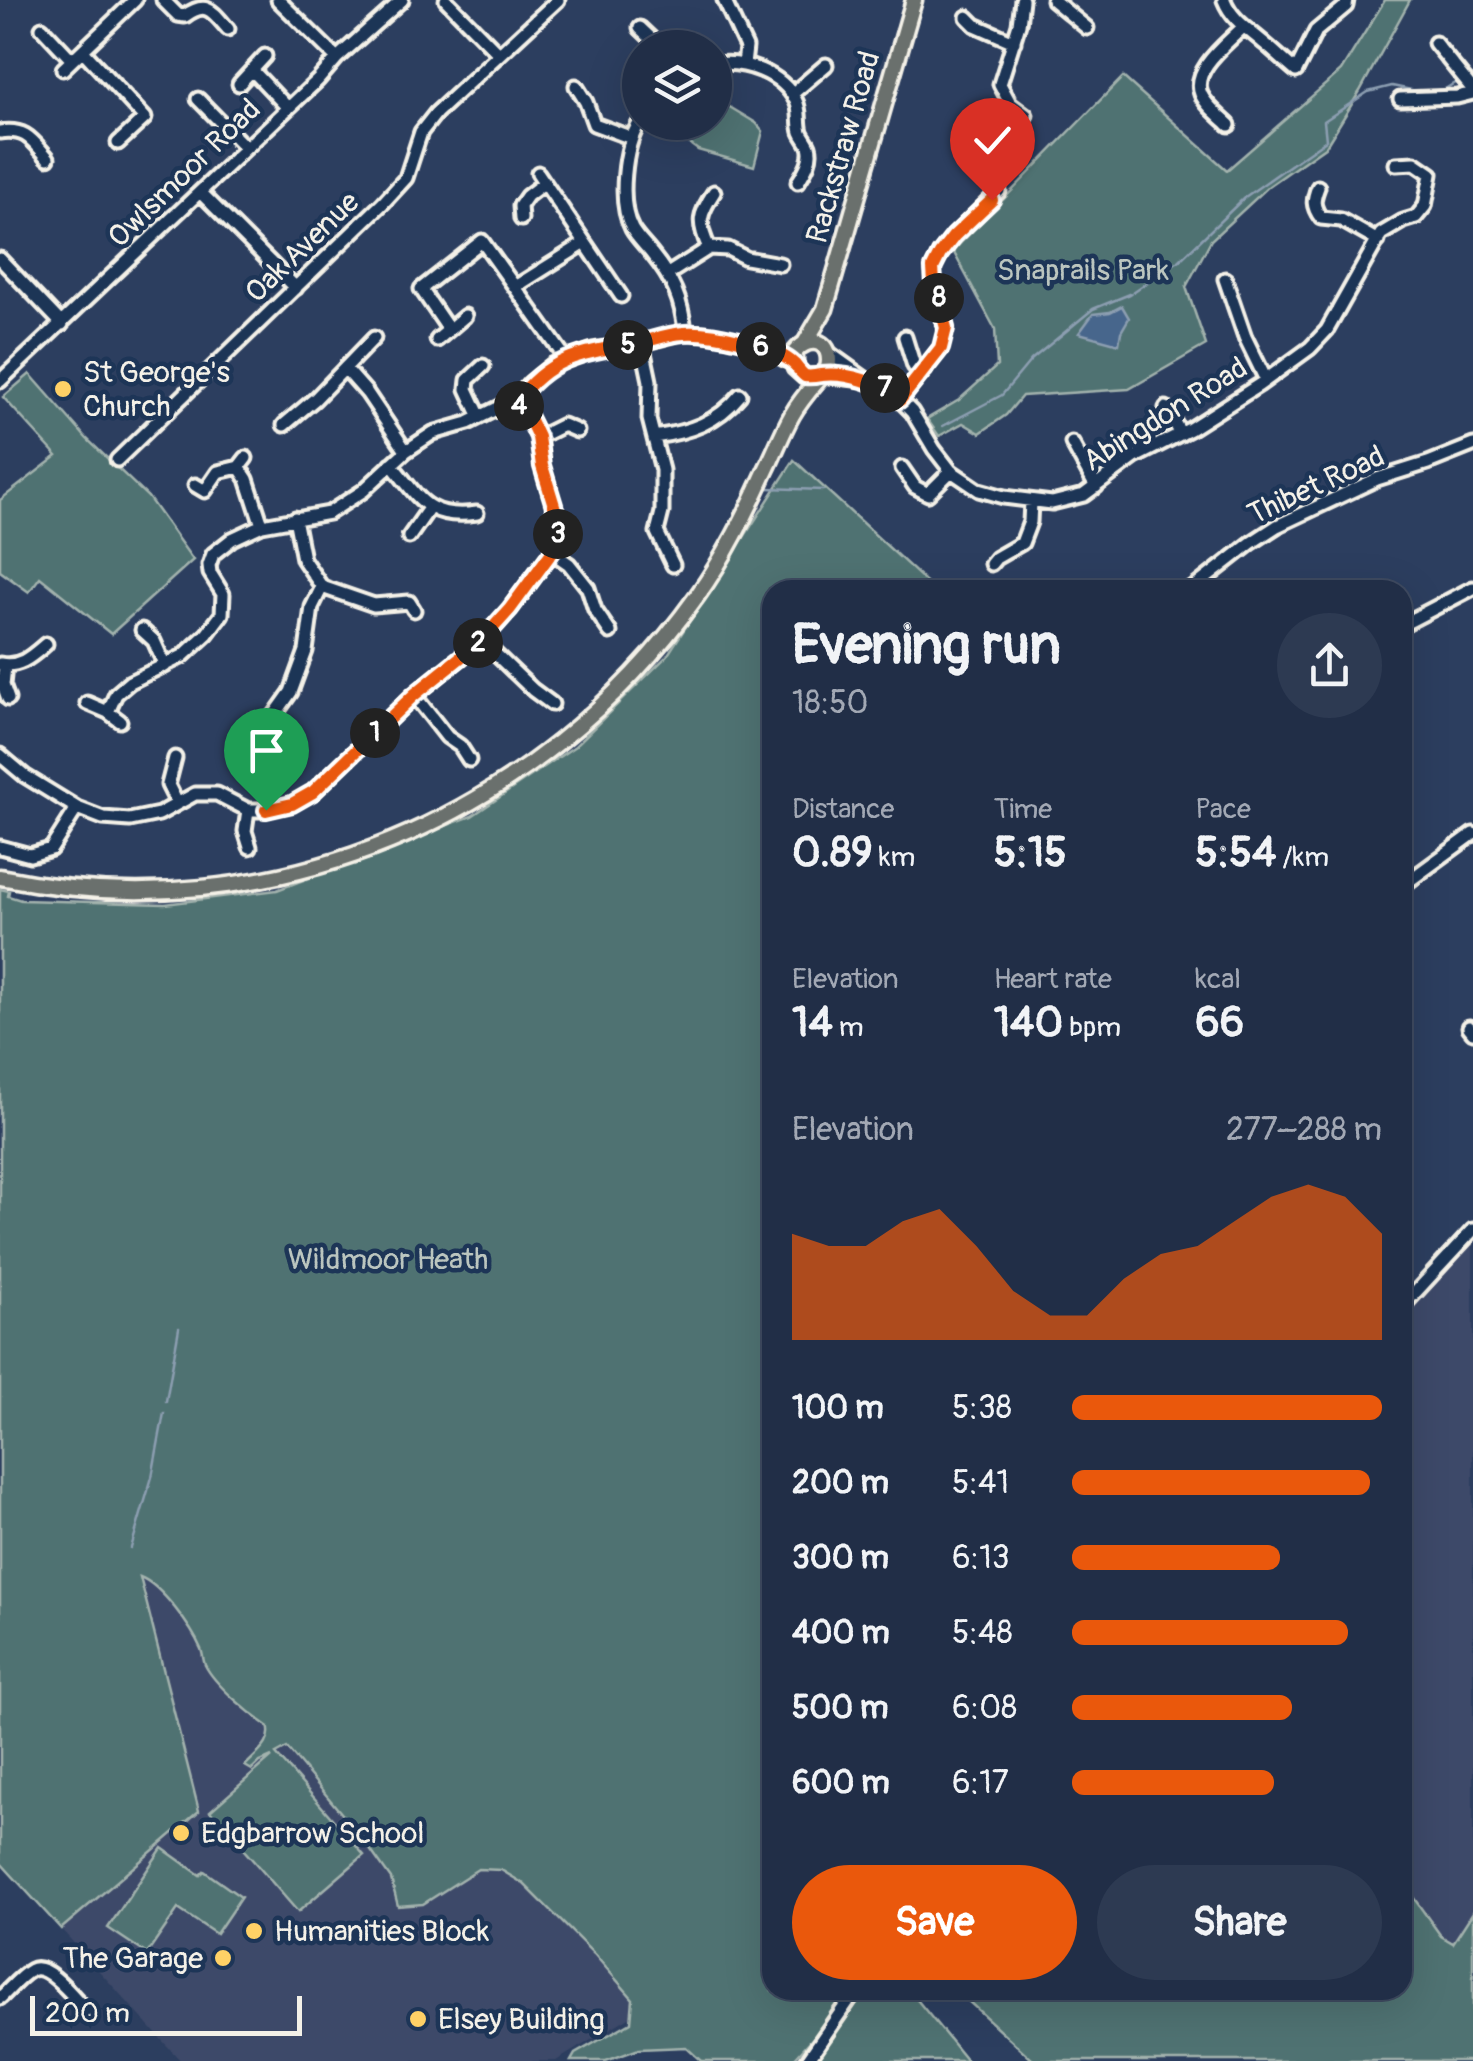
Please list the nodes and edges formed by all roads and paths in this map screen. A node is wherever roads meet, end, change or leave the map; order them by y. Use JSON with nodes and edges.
{"nodes":[{"id":1,"x":163,"y":0,"type":"edge"},
{"id":2,"x":278,"y":0,"type":"edge"},
{"id":3,"x":402,"y":0,"type":"edge"},
{"id":4,"x":446,"y":0,"type":"edge"},
{"id":5,"x":558,"y":0,"type":"edge"},
{"id":6,"x":724,"y":0,"type":"edge"},
{"id":7,"x":914,"y":0,"type":"edge"},
{"id":8,"x":1022,"y":0,"type":"edge"},
{"id":9,"x":1053,"y":0,"type":"edge"},
{"id":10,"x":1224,"y":0,"type":"edge"},
{"id":11,"x":1347,"y":0,"type":"edge"},
{"id":12,"x":133,"y":1,"type":"edge"},
{"id":13,"x":967,"y":17,"type":"dead end"},
{"id":14,"x":1243,"y":27,"type":"junction"},
{"id":15,"x":42,"y":28,"type":"dead end"},
{"id":16,"x":1087,"y":28,"type":"dead end"},
{"id":17,"x":228,"y":29,"type":"dead end"},
{"id":18,"x":1014,"y":42,"type":"junction"},
{"id":19,"x":1435,"y":43,"type":"dead end"},
{"id":20,"x":500,"y":54,"type":"junction"},
{"id":21,"x":265,"y":56,"type":"dead end"},
{"id":22,"x":337,"y":58,"type":"junction"},
{"id":23,"x":73,"y":60,"type":"junction"},
{"id":24,"x":732,"y":63,"type":"edge"},
{"id":25,"x":744,"y":65,"type":"junction"},
{"id":26,"x":826,"y":65,"type":"dead end"},
{"id":27,"x":252,"y":70,"type":"junction"},
{"id":28,"x":239,"y":84,"type":"dead end"},
{"id":29,"x":576,"y":86,"type":"dead end"},
{"id":30,"x":1473,"y":92,"type":"edge"},
{"id":31,"x":792,"y":94,"type":"junction"},
{"id":32,"x":198,"y":99,"type":"dead end"},
{"id":33,"x":1400,"y":99,"type":"dead end"},
{"id":34,"x":288,"y":108,"type":"junction"},
{"id":35,"x":1026,"y":115,"type":"dead end"},
{"id":36,"x":1229,"y":125,"type":"dead end"},
{"id":37,"x":0,"y":132,"type":"edge"},
{"id":38,"x":622,"y":134,"type":"edge"},
{"id":39,"x":632,"y":140,"type":"edge"},
{"id":40,"x":118,"y":143,"type":"dead end"},
{"id":41,"x":246,"y":148,"type":"junction"},
{"id":42,"x":48,"y":158,"type":"dead end"},
{"id":43,"x":1396,"y":164,"type":"dead end"},
{"id":44,"x":798,"y":182,"type":"dead end"},
{"id":45,"x":1318,"y":187,"type":"dead end"},
{"id":46,"x":999,"y":191,"type":"dead end"},
{"id":47,"x":200,"y":192,"type":"junction"},
{"id":48,"x":714,"y":192,"type":"dead end"},
{"id":49,"x":521,"y":219,"type":"dead end"},
{"id":50,"x":1378,"y":240,"type":"junction"},
{"id":51,"x":585,"y":243,"type":"junction"},
{"id":52,"x":709,"y":248,"type":"junction"},
{"id":53,"x":0,"y":258,"type":"edge"},
{"id":54,"x":780,"y":264,"type":"dead end"},
{"id":55,"x":668,"y":274,"type":"junction"},
{"id":56,"x":1226,"y":279,"type":"dead end"},
{"id":57,"x":514,"y":287,"type":"junction"},
{"id":58,"x":296,"y":288,"type":"junction"},
{"id":59,"x":622,"y":296,"type":"dead end"},
{"id":60,"x":825,"y":309,"type":"junction"},
{"id":61,"x":464,"y":316,"type":"dead end"},
{"id":62,"x":62,"y":324,"type":"junction"},
{"id":63,"x":448,"y":330,"type":"junction"},
{"id":64,"x":685,"y":332,"type":"junction"},
{"id":65,"x":905,"y":337,"type":"dead end"},
{"id":66,"x":374,"y":338,"type":"dead end"},
{"id":67,"x":437,"y":340,"type":"dead end"},
{"id":68,"x":642,"y":343,"type":"junction"},
{"id":69,"x":802,"y":345,"type":"junction"},
{"id":70,"x":764,"y":348,"type":"junction"},
{"id":71,"x":827,"y":350,"type":"junction"},
{"id":72,"x":566,"y":360,"type":"junction"},
{"id":73,"x":483,"y":366,"type":"dead end"},
{"id":74,"x":345,"y":368,"type":"junction"},
{"id":75,"x":796,"y":368,"type":"junction"},
{"id":76,"x":925,"y":370,"type":"junction"},
{"id":77,"x":820,"y":376,"type":"junction"},
{"id":78,"x":1266,"y":380,"type":"junction"},
{"id":79,"x":0,"y":381,"type":"edge"},
{"id":80,"x":868,"y":381,"type":"junction"},
{"id":81,"x":740,"y":395,"type":"dead end"},
{"id":82,"x":900,"y":400,"type":"junction"},
{"id":83,"x":516,"y":402,"type":"junction"},
{"id":84,"x":1166,"y":408,"type":"dead end"},
{"id":85,"x":793,"y":413,"type":"junction"},
{"id":86,"x":480,"y":417,"type":"junction"},
{"id":87,"x":284,"y":425,"type":"dead end"},
{"id":88,"x":577,"y":431,"type":"dead end"},
{"id":89,"x":1181,"y":434,"type":"junction"},
{"id":90,"x":538,"y":437,"type":"junction"},
{"id":91,"x":654,"y":437,"type":"junction"},
{"id":92,"x":1072,"y":443,"type":"dead end"},
{"id":93,"x":1473,"y":445,"type":"edge"},
{"id":94,"x":406,"y":450,"type":"junction"},
{"id":95,"x":117,"y":460,"type":"dead end"},
{"id":96,"x":390,"y":464,"type":"junction"},
{"id":97,"x":902,"y":468,"type":"dead end"},
{"id":98,"x":951,"y":472,"type":"junction"},
{"id":99,"x":195,"y":486,"type":"dead end"},
{"id":100,"x":1096,"y":487,"type":"junction"},
{"id":101,"x":1031,"y":502,"type":"junction"},
{"id":102,"x":430,"y":507,"type":"junction"},
{"id":103,"x":477,"y":513,"type":"dead end"},
{"id":104,"x":295,"y":518,"type":"junction"},
{"id":105,"x":262,"y":524,"type":"junction"},
{"id":106,"x":409,"y":537,"type":"dead end"},
{"id":107,"x":552,"y":552,"type":"junction"},
{"id":108,"x":991,"y":564,"type":"dead end"},
{"id":109,"x":674,"y":565,"type":"dead end"},
{"id":110,"x":1204,"y":580,"type":"edge"},
{"id":111,"x":322,"y":587,"type":"junction"},
{"id":112,"x":1473,"y":588,"type":"edge"},
{"id":113,"x":414,"y":610,"type":"dead end"},
{"id":114,"x":1412,"y":620,"type":"edge"},
{"id":115,"x":142,"y":630,"type":"dead end"},
{"id":116,"x":610,"y":632,"type":"dead end"},
{"id":117,"x":482,"y":640,"type":"junction"},
{"id":118,"x":46,"y":644,"type":"dead end"},
{"id":119,"x":2,"y":665,"type":"edge"},
{"id":120,"x":165,"y":666,"type":"junction"},
{"id":121,"x":414,"y":695,"type":"junction"},
{"id":122,"x":8,"y":699,"type":"dead end"},
{"id":123,"x":87,"y":703,"type":"dead end"},
{"id":124,"x":552,"y":704,"type":"dead end"},
{"id":125,"x":108,"y":712,"type":"junction"},
{"id":126,"x":252,"y":720,"type":"dead end"},
{"id":127,"x":120,"y":721,"type":"dead end"},
{"id":128,"x":0,"y":755,"type":"edge"},
{"id":129,"x":175,"y":758,"type":"dead end"},
{"id":130,"x":469,"y":760,"type":"dead end"},
{"id":131,"x":177,"y":804,"type":"junction"},
{"id":132,"x":78,"y":808,"type":"junction"},
{"id":133,"x":248,"y":810,"type":"junction"},
{"id":134,"x":1473,"y":834,"type":"edge"},
{"id":135,"x":0,"y":848,"type":"edge"},
{"id":136,"x":250,"y":848,"type":"dead end"},
{"id":137,"x":0,"y":877,"type":"edge"},
{"id":138,"x":1412,"y":879,"type":"edge"},
{"id":139,"x":1473,"y":1230,"type":"edge"},
{"id":140,"x":1412,"y":1296,"type":"edge"},
{"id":141,"x":0,"y":1998,"type":"edge"},
{"id":142,"x":849,"y":2000,"type":"edge"},
{"id":143,"x":87,"y":2011,"type":"dead end"},
{"id":144,"x":807,"y":2061,"type":"edge"}],
"edges":[{"from":1,"to":17,"type":"street"},
{"from":2,"to":22,"type":"street"},
{"from":3,"to":22,"type":"street","name":"Owlsmoor Road"},
{"from":4,"to":20,"type":"street"},
{"from":5,"to":20,"type":"street","name":"Oak Avenue"},
{"from":6,"to":25,"type":"street"},
{"from":7,"to":60,"type":"main road","name":"Rackstraw Road"},
{"from":8,"to":18,"type":"street"},
{"from":9,"to":16,"type":"street"},
{"from":10,"to":14,"type":"street"},
{"from":11,"to":14,"type":"street"},
{"from":12,"to":23,"type":"street"},
{"from":13,"to":18,"type":"street"},
{"from":14,"to":36,"type":"street"},
{"from":15,"to":23,"type":"street"},
{"from":18,"to":35,"type":"street"},
{"from":19,"to":30,"type":"street"},
{"from":20,"to":58,"type":"street","name":"Oak Avenue"},
{"from":21,"to":27,"type":"street"},
{"from":22,"to":34,"type":"street","name":"Owlsmoor Road"},
{"from":23,"to":40,"type":"street"},
{"from":24,"to":25,"type":"street"},
{"from":25,"to":31,"type":"street"},
{"from":26,"to":31,"type":"street"},
{"from":27,"to":28,"type":"street"},
{"from":27,"to":34,"type":"street"},
{"from":29,"to":38,"type":"street"},
{"from":30,"to":33,"type":"street"},
{"from":31,"to":44,"type":"street"},
{"from":32,"to":41,"type":"street"},
{"from":34,"to":41,"type":"street","name":"Owlsmoor Road"},
{"from":37,"to":42,"type":"street"},
{"from":39,"to":55,"type":"street"},
{"from":41,"to":47,"type":"street","name":"Owlsmoor Road"},
{"from":43,"to":50,"type":"street","name":"Abingdon Road"},
{"from":45,"to":50,"type":"street"},
{"from":46,"to":76,"type":"street"},
{"from":47,"to":58,"type":"street"},
{"from":47,"to":62,"type":"street","name":"Owlsmoor Road"},
{"from":48,"to":52,"type":"street"},
{"from":49,"to":51,"type":"street"},
{"from":50,"to":78,"type":"street","name":"Abingdon Road"},
{"from":51,"to":57,"type":"street"},
{"from":51,"to":59,"type":"street"},
{"from":52,"to":54,"type":"street"},
{"from":52,"to":55,"type":"street"},
{"from":53,"to":62,"type":"street"},
{"from":55,"to":64,"type":"street"},
{"from":56,"to":78,"type":"street"},
{"from":57,"to":63,"type":"street"},
{"from":57,"to":72,"type":"street"},
{"from":58,"to":95,"type":"street","name":"Oak Avenue"},
{"from":60,"to":69,"type":"main road","name":"Rackstraw Road"},
{"from":60,"to":71,"type":"main road","name":"Rackstraw Road"},
{"from":61,"to":63,"type":"street"},
{"from":62,"to":79,"type":"street","name":"Owlsmoor Road"},
{"from":63,"to":67,"type":"street"},
{"from":64,"to":68,"type":"street"},
{"from":64,"to":70,"type":"street"},
{"from":65,"to":76,"type":"street"},
{"from":66,"to":74,"type":"street"},
{"from":68,"to":72,"type":"street"},
{"from":68,"to":91,"type":"street"},
{"from":69,"to":70,"type":"street"},
{"from":69,"to":71,"type":"main road"},
{"from":69,"to":75,"type":"main road"},
{"from":70,"to":75,"type":"street"},
{"from":71,"to":77,"type":"main road"},
{"from":71,"to":80,"type":"street"},
{"from":72,"to":83,"type":"street"},
{"from":73,"to":86,"type":"street"},
{"from":74,"to":87,"type":"street"},
{"from":74,"to":94,"type":"street"},
{"from":75,"to":77,"type":"main road"},
{"from":75,"to":85,"type":"main road"},
{"from":76,"to":82,"type":"street"},
{"from":77,"to":80,"type":"street"},
{"from":77,"to":85,"type":"main road"},
{"from":78,"to":89,"type":"street","name":"Abingdon Road"},
{"from":80,"to":82,"type":"street"},
{"from":81,"to":91,"type":"street"},
{"from":82,"to":98,"type":"street"},
{"from":83,"to":86,"type":"street"},
{"from":83,"to":90,"type":"street"},
{"from":84,"to":89,"type":"street"},
{"from":85,"to":137,"type":"main road"},
{"from":86,"to":94,"type":"street"},
{"from":88,"to":90,"type":"street"},
{"from":89,"to":100,"type":"street","name":"Abingdon Road"},
{"from":90,"to":107,"type":"street"},
{"from":91,"to":109,"type":"street"},
{"from":92,"to":100,"type":"street"},
{"from":93,"to":110,"type":"street","name":"Thibet Road"},
{"from":94,"to":96,"type":"street"},
{"from":96,"to":102,"type":"street"},
{"from":96,"to":104,"type":"street"},
{"from":97,"to":98,"type":"street"},
{"from":98,"to":101,"type":"street","name":"Abingdon Road"},
{"from":99,"to":105,"type":"street"},
{"from":100,"to":101,"type":"street","name":"Abingdon Road"},
{"from":101,"to":108,"type":"street"},
{"from":102,"to":103,"type":"street"},
{"from":102,"to":106,"type":"street"},
{"from":104,"to":105,"type":"street"},
{"from":104,"to":111,"type":"street"},
{"from":105,"to":120,"type":"street"},
{"from":107,"to":116,"type":"street"},
{"from":107,"to":117,"type":"street"},
{"from":111,"to":113,"type":"street"},
{"from":111,"to":126,"type":"street"},
{"from":112,"to":114,"type":"street"},
{"from":115,"to":120,"type":"street"},
{"from":117,"to":121,"type":"street"},
{"from":117,"to":124,"type":"street"},
{"from":118,"to":119,"type":"street"},
{"from":119,"to":122,"type":"street"},
{"from":120,"to":125,"type":"street"},
{"from":121,"to":130,"type":"street"},
{"from":121,"to":133,"type":"street"},
{"from":123,"to":125,"type":"street"},
{"from":125,"to":127,"type":"street"},
{"from":128,"to":132,"type":"street"},
{"from":129,"to":131,"type":"street"},
{"from":131,"to":132,"type":"street"},
{"from":131,"to":133,"type":"street"},
{"from":132,"to":135,"type":"street"},
{"from":133,"to":136,"type":"street"},
{"from":134,"to":138,"type":"street"},
{"from":139,"to":140,"type":"street"},
{"from":141,"to":143,"type":"street"},
{"from":142,"to":144,"type":"street"}]}
